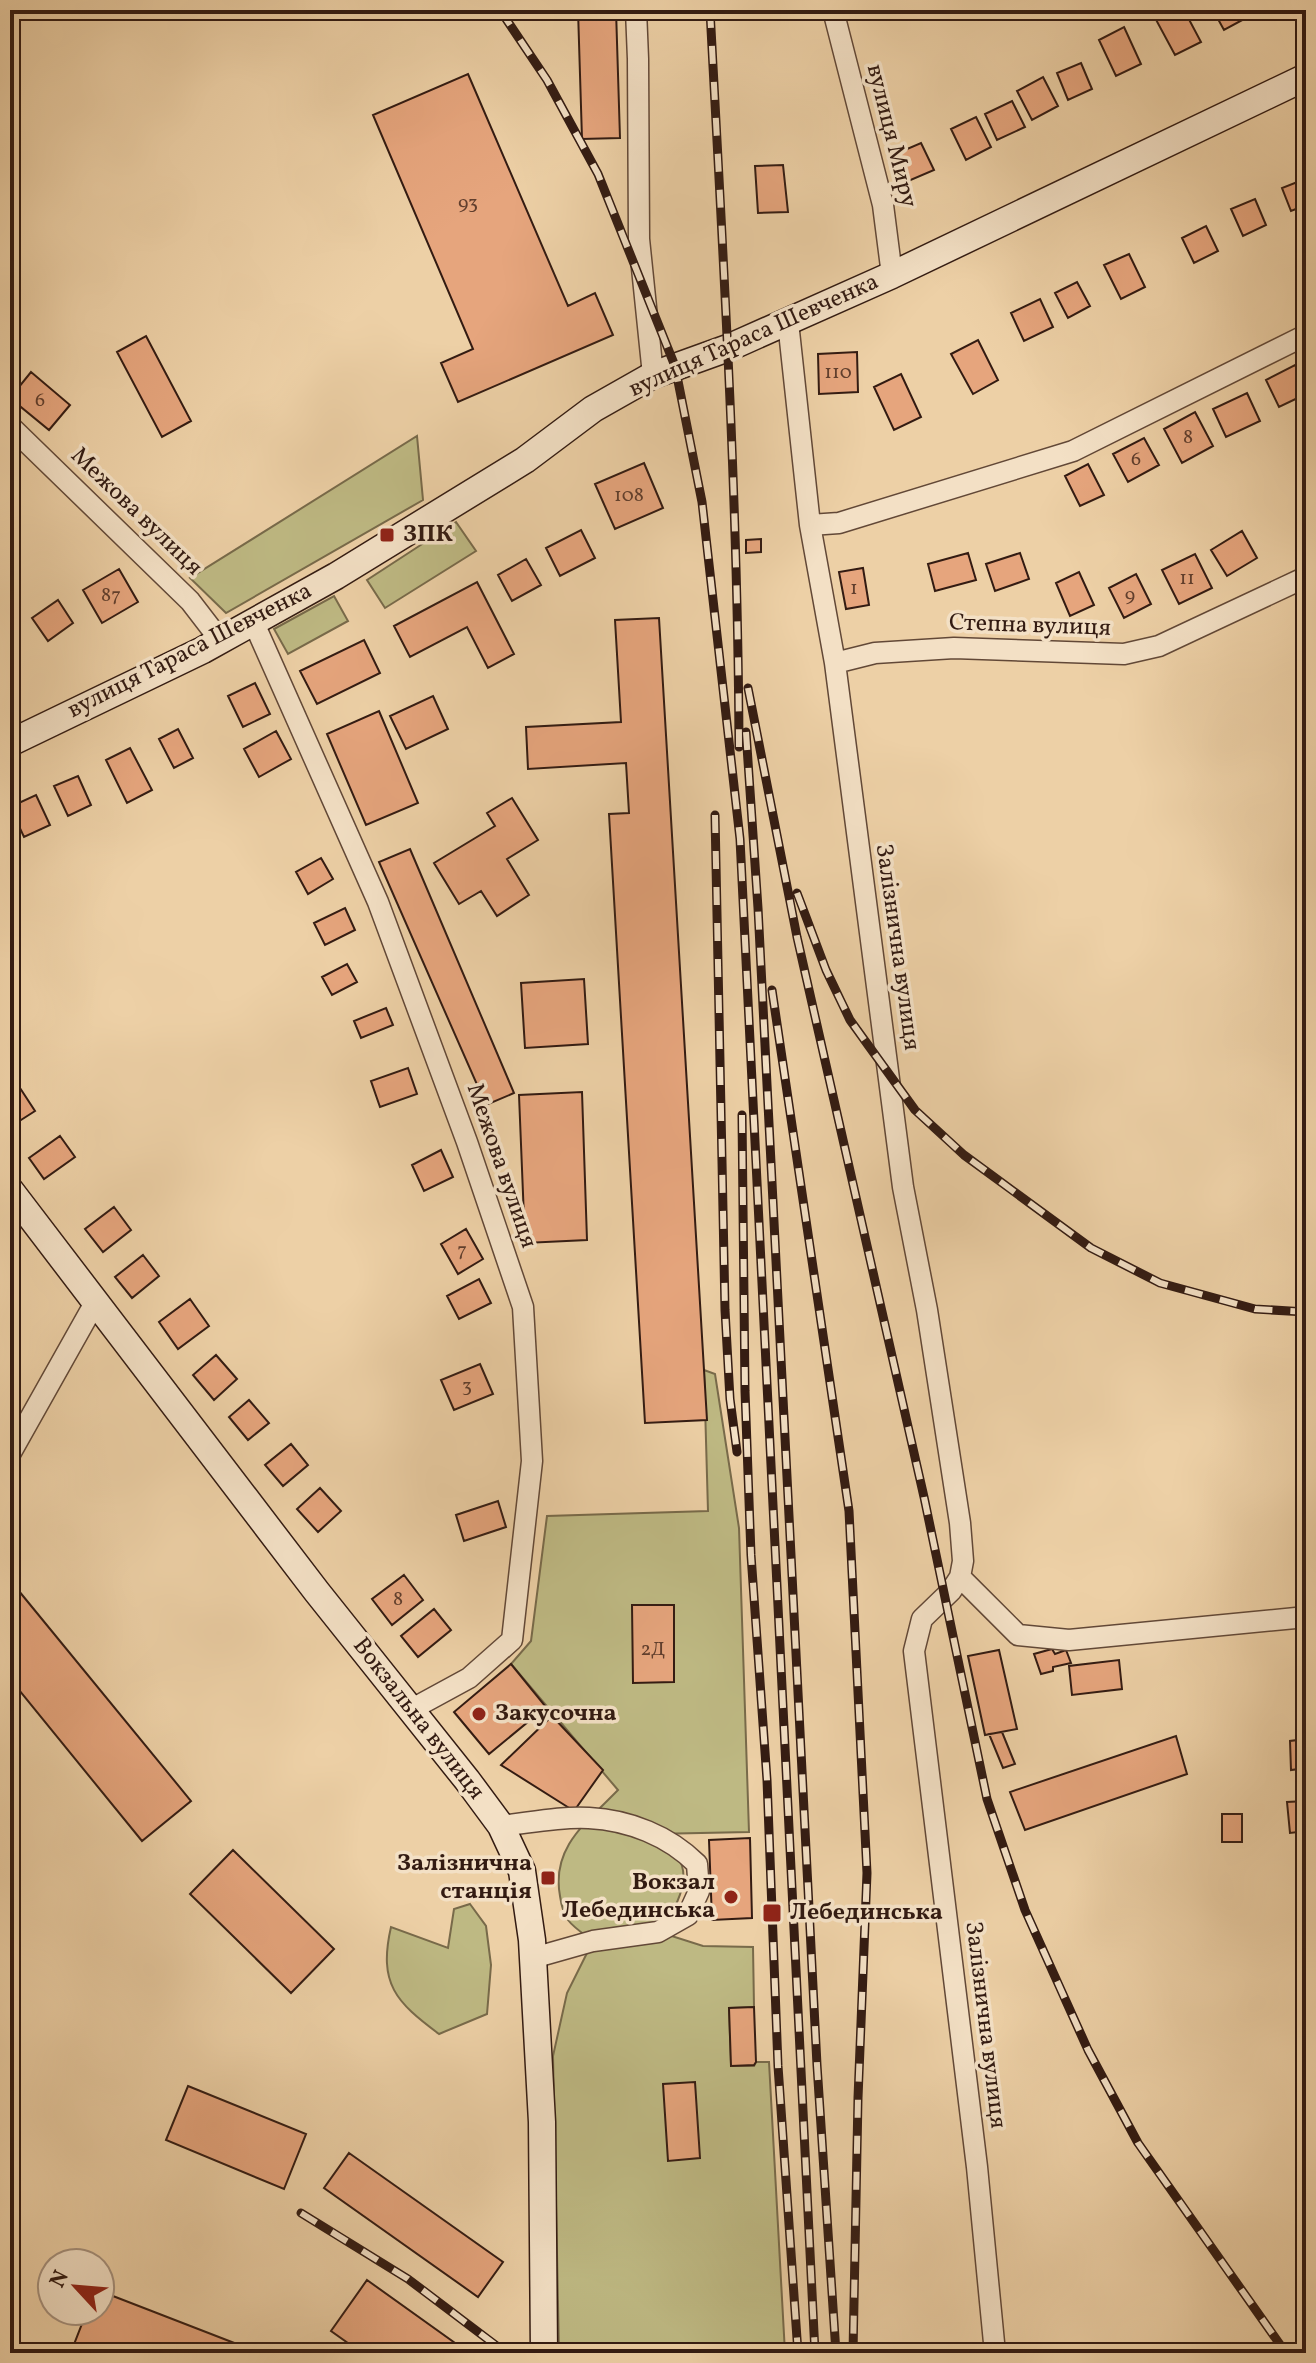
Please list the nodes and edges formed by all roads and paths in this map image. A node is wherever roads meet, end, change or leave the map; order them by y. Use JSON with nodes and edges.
{"nodes":[{"id":1,"x":636,"y":10,"type":"edge"},
{"id":2,"x":833,"y":10,"type":"edge"},
{"id":3,"x":1306,"y":77,"type":"edge"},
{"id":4,"x":892,"y":275,"type":"junction"},
{"id":5,"x":788,"y":322,"type":"junction"},
{"id":6,"x":1306,"y":335,"type":"edge"},
{"id":7,"x":653,"y":375,"type":"junction"},
{"id":8,"x":10,"y":426,"type":"edge"},
{"id":9,"x":810,"y":525,"type":"junction"},
{"id":10,"x":1306,"y":577,"type":"edge"},
{"id":11,"x":253,"y":621,"type":"junction"},
{"id":12,"x":220,"y":640,"type":"junction"},
{"id":13,"x":835,"y":663,"type":"junction"},
{"id":14,"x":10,"y":743,"type":"edge"},
{"id":15,"x":10,"y":1190,"type":"edge"},
{"id":16,"x":96,"y":1301,"type":"junction"},
{"id":17,"x":10,"y":1454,"type":"edge"},
{"id":18,"x":960,"y":1577,"type":"junction"},
{"id":19,"x":1306,"y":1617,"type":"edge"},
{"id":20,"x":412,"y":1709,"type":"junction"},
{"id":21,"x":501,"y":1826,"type":"junction"},
{"id":22,"x":533,"y":1958,"type":"junction"},
{"id":23,"x":544,"y":2353,"type":"edge"},
{"id":24,"x":995,"y":2353,"type":"edge"}],
"edges":[{"from":1,"to":7,"type":"street"},
{"from":2,"to":4,"type":"street","name":"вулиця Миру"},
{"from":3,"to":4,"type":"street","name":"вулиця Тараса Шевченка"},
{"from":4,"to":5,"type":"street","name":"вулиця Тараса Шевченка"},
{"from":5,"to":7,"type":"street","name":"вулиця Тараса Шевченка"},
{"from":5,"to":9,"type":"street","name":"Залізнична вулиця"},
{"from":6,"to":9,"type":"street"},
{"from":7,"to":11,"type":"street","name":"вулиця Тараса Шевченка"},
{"from":8,"to":12,"type":"street","name":"Межова вулиця"},
{"from":9,"to":13,"type":"street","name":"Залізнична вулиця"},
{"from":10,"to":13,"type":"street","name":"Степна вулиця"},
{"from":11,"to":12,"type":"street","name":"вулиця Тараса Шевченка"},
{"from":11,"to":20,"type":"street","name":"Межова вулиця"},
{"from":12,"to":14,"type":"street","name":"вулиця Тараса Шевченка"},
{"from":13,"to":18,"type":"street","name":"Залізнична вулиця"},
{"from":15,"to":16,"type":"street","name":"Вокзальна вулиця"},
{"from":16,"to":17,"type":"street"},
{"from":16,"to":20,"type":"street","name":"Вокзальна вулиця"},
{"from":18,"to":19,"type":"street"},
{"from":18,"to":24,"type":"street","name":"Залізнична вулиця"},
{"from":20,"to":21,"type":"street","name":"Вокзальна вулиця"},
{"from":21,"to":22,"type":"street","name":"Вокзальна вулиця"},
{"from":21,"to":22,"type":"street"},
{"from":22,"to":23,"type":"street","name":"Вокзальна вулиця"}]}
